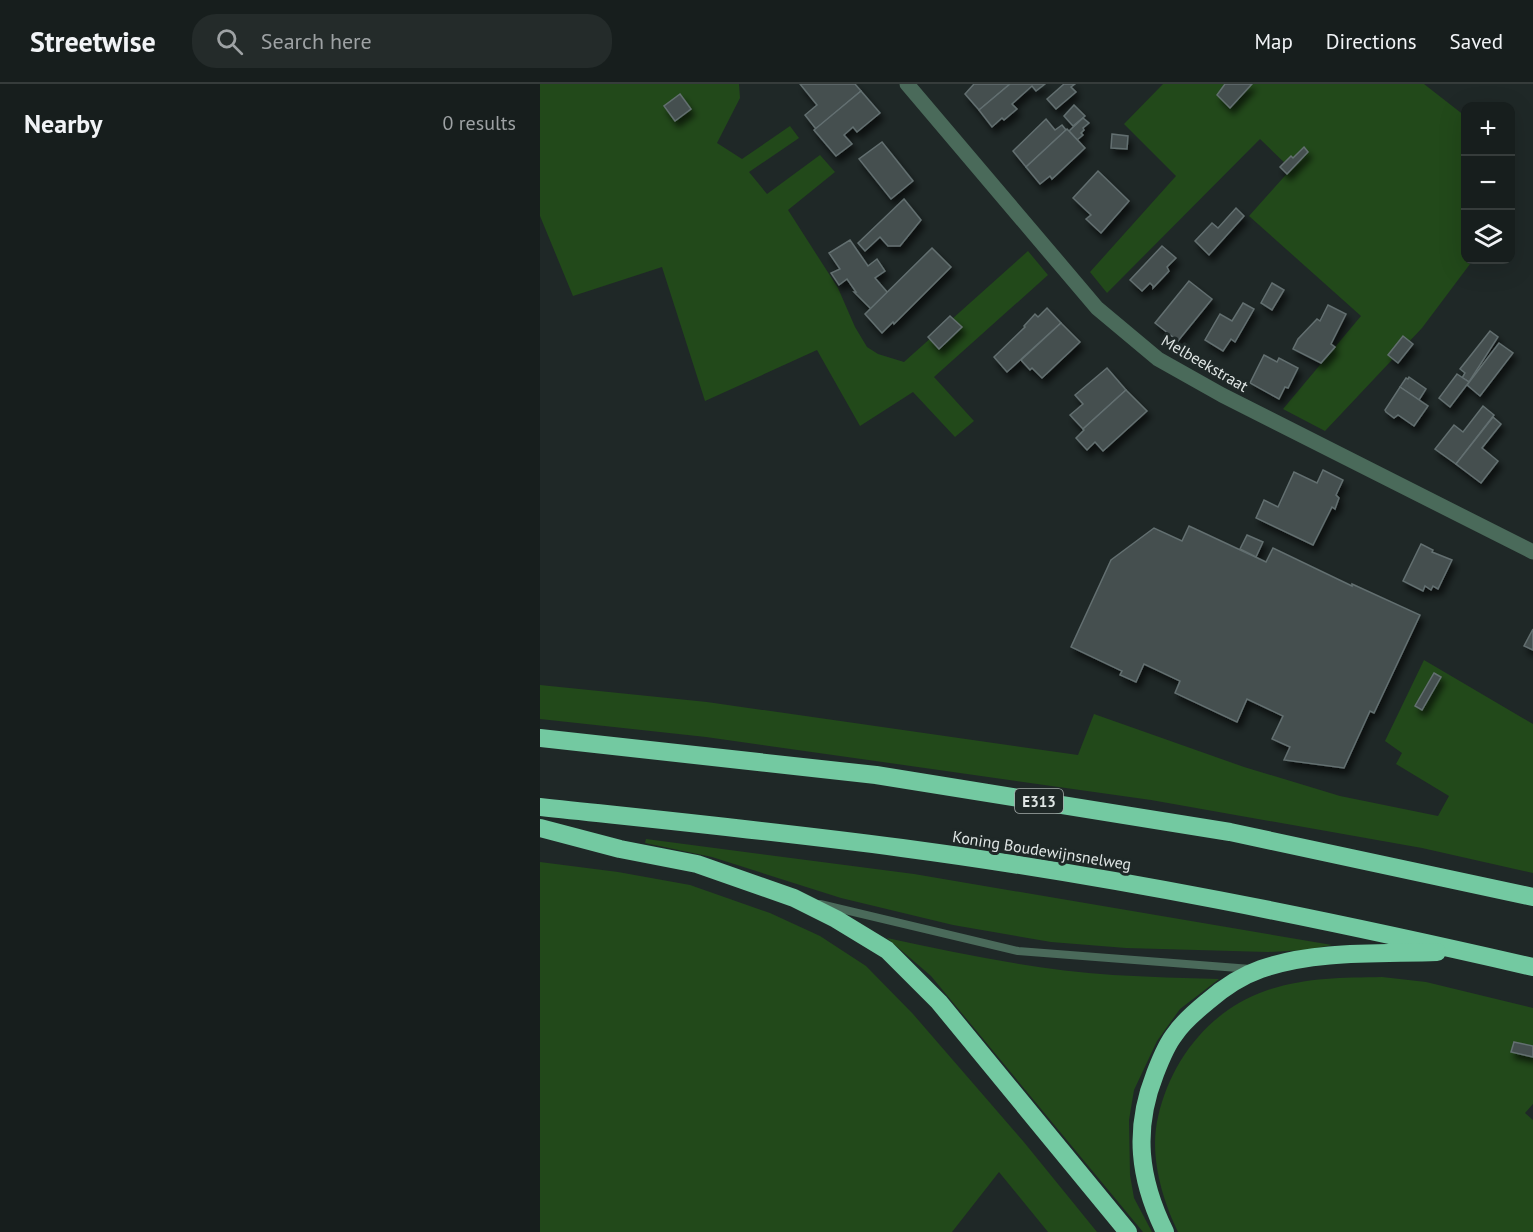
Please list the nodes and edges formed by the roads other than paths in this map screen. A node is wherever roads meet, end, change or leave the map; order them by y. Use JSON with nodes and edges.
{"nodes":[{"id":1,"x":907,"y":84,"type":"edge"},
{"id":2,"x":1533,"y":552,"type":"edge"},
{"id":3,"x":540,"y":738,"type":"edge"},
{"id":4,"x":540,"y":807,"type":"edge"},
{"id":5,"x":540,"y":828,"type":"edge"},
{"id":6,"x":1533,"y":897,"type":"edge"},
{"id":7,"x":794,"y":898,"type":"junction"},
{"id":8,"x":1465,"y":951,"type":"junction"},
{"id":9,"x":1533,"y":967,"type":"edge"},
{"id":10,"x":1260,"y":969,"type":"junction"},
{"id":11,"x":1128,"y":1232,"type":"edge"},
{"id":12,"x":1165,"y":1232,"type":"edge"}],
"edges":[{"from":1,"to":2,"type":"street","name":"Melbeekstraat"},
{"from":3,"to":6,"type":"highway","number":"E313"},
{"from":4,"to":8,"type":"highway","name":"Koning Boudewijnsnelweg"},
{"from":5,"to":7,"type":"highway"},
{"from":7,"to":10,"type":"lane"},
{"from":7,"to":11,"type":"highway"},
{"from":8,"to":9,"type":"highway","name":"Koning Boudewijnsnelweg"},
{"from":8,"to":10,"type":"highway"},
{"from":10,"to":12,"type":"highway"}]}
